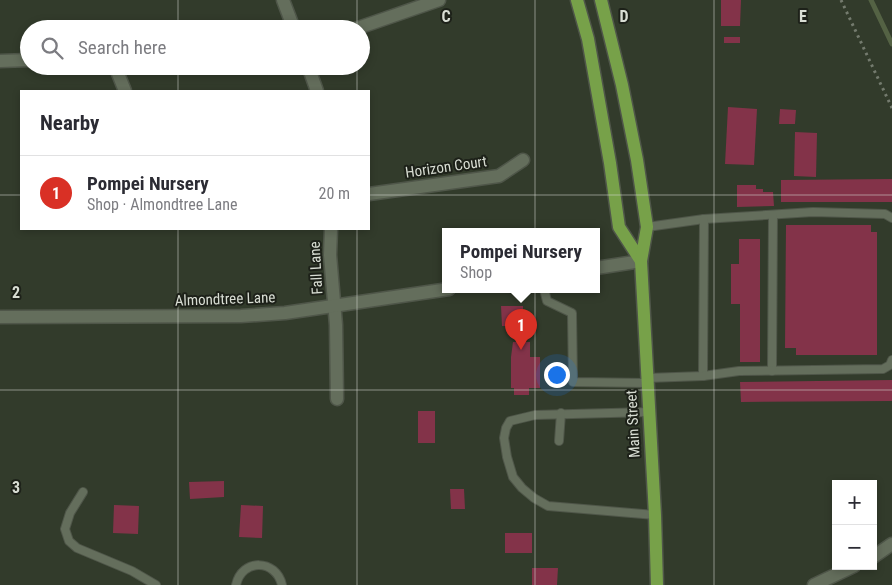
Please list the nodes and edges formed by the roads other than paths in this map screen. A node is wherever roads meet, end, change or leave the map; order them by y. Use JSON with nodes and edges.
{"nodes":[{"id":1,"x":283,"y":0,"type":"edge"},
{"id":2,"x":439,"y":0,"type":"edge"},
{"id":3,"x":578,"y":0,"type":"edge"},
{"id":4,"x":601,"y":0,"type":"edge"},
{"id":5,"x":291,"y":20,"type":"edge"},
{"id":6,"x":370,"y":24,"type":"edge"},
{"id":7,"x":20,"y":60,"type":"edge"},
{"id":8,"x":0,"y":61,"type":"edge"},
{"id":9,"x":119,"y":75,"type":"edge"},
{"id":10,"x":311,"y":75,"type":"edge"},
{"id":11,"x":125,"y":90,"type":"edge"},
{"id":12,"x":317,"y":90,"type":"edge"},
{"id":13,"x":522,"y":160,"type":"dead end"},
{"id":14,"x":370,"y":194,"type":"edge"},
{"id":15,"x":773,"y":215,"type":"junction"},
{"id":16,"x":892,"y":218,"type":"edge"},
{"id":17,"x":704,"y":219,"type":"junction"},
{"id":18,"x":646,"y":227,"type":"junction"},
{"id":19,"x":332,"y":230,"type":"edge"},
{"id":20,"x":641,"y":262,"type":"junction"},
{"id":21,"x":600,"y":267,"type":"edge"},
{"id":22,"x":442,"y":290,"type":"edge"},
{"id":23,"x":545,"y":293,"type":"edge"},
{"id":24,"x":335,"y":305,"type":"junction"},
{"id":25,"x":0,"y":318,"type":"edge"},
{"id":26,"x":892,"y":360,"type":"edge"},
{"id":27,"x":772,"y":371,"type":"junction"},
{"id":28,"x":703,"y":376,"type":"junction"},
{"id":29,"x":647,"y":380,"type":"junction"},
{"id":30,"x":337,"y":400,"type":"dead end"},
{"id":31,"x":649,"y":412,"type":"junction"},
{"id":32,"x":561,"y":413,"type":"junction"},
{"id":33,"x":559,"y":442,"type":"dead end"},
{"id":34,"x":83,"y":492,"type":"dead end"},
{"id":35,"x":655,"y":515,"type":"junction"},
{"id":36,"x":892,"y":544,"type":"edge"},
{"id":37,"x":877,"y":554,"type":"edge"},
{"id":38,"x":846,"y":570,"type":"edge"},
{"id":39,"x":156,"y":585,"type":"edge"},
{"id":40,"x":236,"y":585,"type":"edge"},
{"id":41,"x":282,"y":585,"type":"edge"},
{"id":42,"x":657,"y":585,"type":"edge"},
{"id":43,"x":814,"y":585,"type":"edge"}],
"edges":[{"from":1,"to":5,"type":"street"},
{"from":2,"to":6,"type":"street"},
{"from":3,"to":20,"type":"main road","name":"Main Street"},
{"from":4,"to":18,"type":"main road","name":"Main Street"},
{"from":7,"to":8,"type":"street"},
{"from":9,"to":11,"type":"street"},
{"from":10,"to":12,"type":"street"},
{"from":13,"to":14,"type":"street","name":"Horizon Court"},
{"from":15,"to":16,"type":"lane"},
{"from":15,"to":17,"type":"lane"},
{"from":15,"to":27,"type":"lane"},
{"from":17,"to":18,"type":"lane"},
{"from":17,"to":28,"type":"lane"},
{"from":18,"to":20,"type":"main road","name":"Main Street"},
{"from":19,"to":24,"type":"street","name":"Fall Lane"},
{"from":20,"to":21,"type":"street"},
{"from":20,"to":29,"type":"main road","name":"Main Street"},
{"from":22,"to":24,"type":"street","name":"Almondtree Lane"},
{"from":23,"to":29,"type":"lane"},
{"from":24,"to":25,"type":"street","name":"Almondtree Lane"},
{"from":24,"to":30,"type":"street","name":"Fall Lane"},
{"from":26,"to":27,"type":"lane"},
{"from":27,"to":28,"type":"lane"},
{"from":28,"to":29,"type":"lane"},
{"from":29,"to":31,"type":"main road","name":"Main Street"},
{"from":31,"to":32,"type":"lane"},
{"from":31,"to":35,"type":"main road","name":"Main Street"},
{"from":32,"to":33,"type":"lane"},
{"from":32,"to":35,"type":"lane"},
{"from":34,"to":39,"type":"lane"},
{"from":35,"to":42,"type":"main road","name":"Main Street"},
{"from":36,"to":37,"type":"street"},
{"from":38,"to":43,"type":"street"},
{"from":40,"to":41,"type":"lane"}]}
